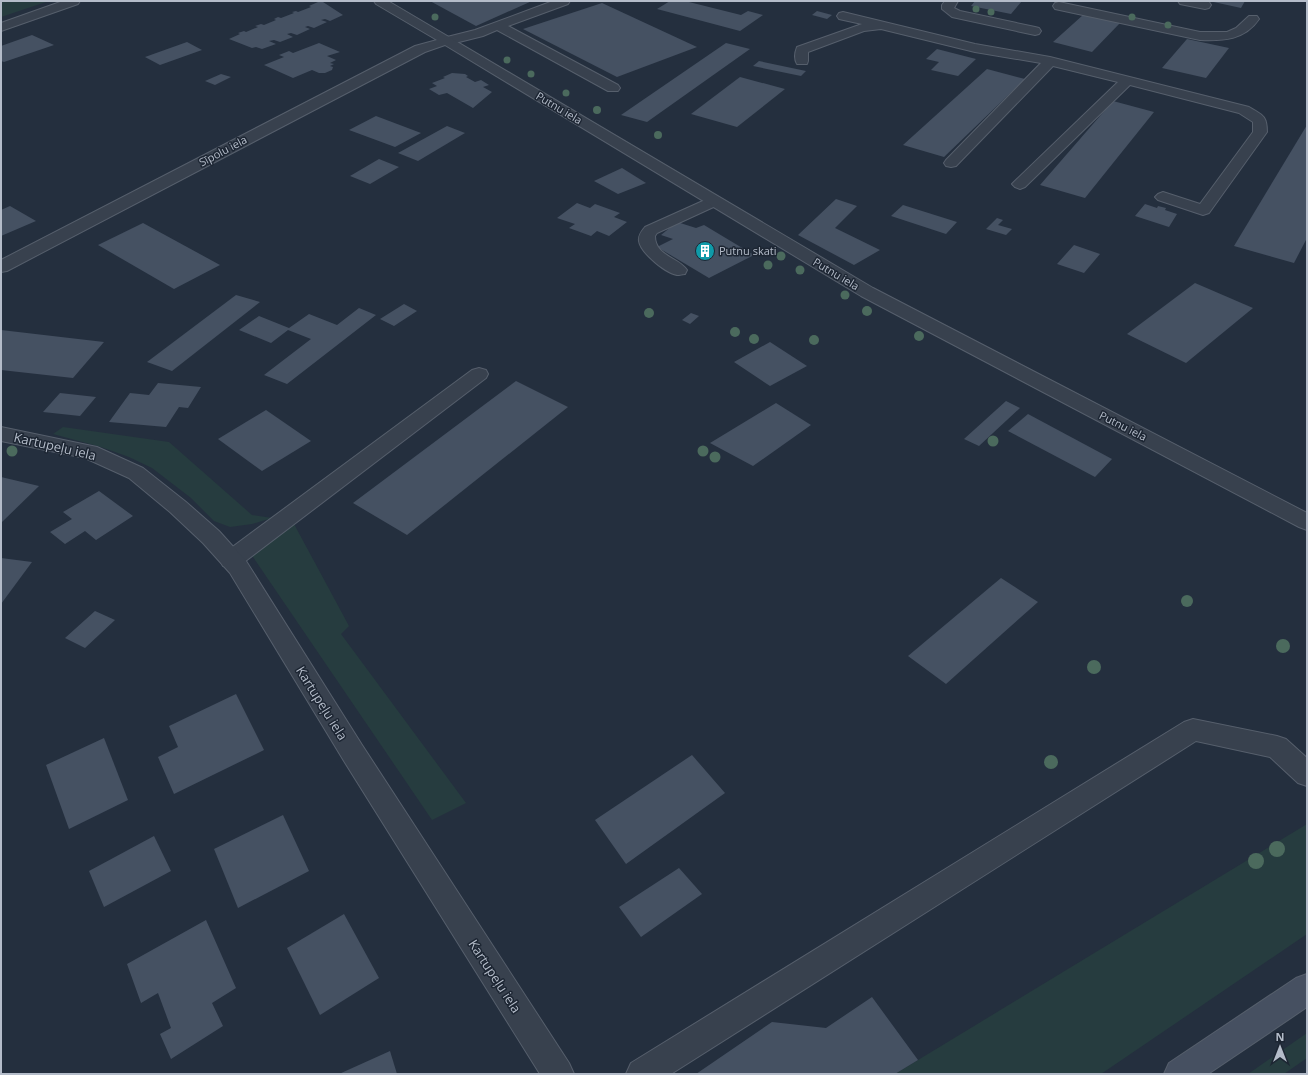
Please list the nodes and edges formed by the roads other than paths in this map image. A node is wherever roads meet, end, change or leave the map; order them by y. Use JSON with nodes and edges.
{"nodes":[{"id":1,"x":74,"y":1,"type":"edge"},
{"id":2,"x":380,"y":1,"type":"edge"},
{"id":3,"x":564,"y":1,"type":"edge"},
{"id":4,"x":952,"y":1,"type":"edge"},
{"id":5,"x":1184,"y":1,"type":"edge"},
{"id":6,"x":1062,"y":4,"type":"edge"},
{"id":7,"x":1204,"y":5,"type":"dead end"},
{"id":8,"x":843,"y":16,"type":"dead end"},
{"id":9,"x":1253,"y":19,"type":"dead end"},
{"id":10,"x":883,"y":25,"type":"junction"},
{"id":11,"x":498,"y":26,"type":"junction"},
{"id":12,"x":1,"y":27,"type":"edge"},
{"id":13,"x":1035,"y":31,"type":"junction"},
{"id":14,"x":447,"y":41,"type":"junction"},
{"id":15,"x":1023,"y":47,"type":"junction"},
{"id":16,"x":802,"y":61,"type":"dead end"},
{"id":17,"x":1050,"y":61,"type":"junction"},
{"id":18,"x":1126,"y":82,"type":"junction"},
{"id":19,"x":613,"y":88,"type":"dead end"},
{"id":20,"x":951,"y":163,"type":"dead end"},
{"id":21,"x":1020,"y":184,"type":"dead end"},
{"id":22,"x":1162,"y":197,"type":"dead end"},
{"id":23,"x":714,"y":201,"type":"junction"},
{"id":24,"x":1,"y":267,"type":"edge"},
{"id":25,"x":679,"y":270,"type":"dead end"},
{"id":26,"x":479,"y":374,"type":"dead end"},
{"id":27,"x":1,"y":434,"type":"edge"},
{"id":28,"x":1307,"y":522,"type":"edge"},
{"id":29,"x":231,"y":560,"type":"junction"},
{"id":30,"x":1307,"y":775,"type":"edge"},
{"id":31,"x":1307,"y":989,"type":"edge"},
{"id":32,"x":558,"y":1074,"type":"edge"},
{"id":33,"x":642,"y":1074,"type":"edge"},
{"id":34,"x":1180,"y":1074,"type":"edge"}],
"edges":[{"from":1,"to":12,"type":"street"},
{"from":2,"to":14,"type":"street","name":"Putnu iela"},
{"from":3,"to":11,"type":"street","name":"Sīpolu iela"},
{"from":4,"to":13,"type":"street"},
{"from":5,"to":7,"type":"street"},
{"from":6,"to":9,"type":"street"},
{"from":6,"to":13,"type":"street"},
{"from":8,"to":10,"type":"street"},
{"from":10,"to":15,"type":"street"},
{"from":10,"to":16,"type":"street"},
{"from":11,"to":14,"type":"street","name":"Sīpolu iela"},
{"from":11,"to":19,"type":"street"},
{"from":13,"to":15,"type":"street"},
{"from":14,"to":23,"type":"street","name":"Putnu iela"},
{"from":14,"to":24,"type":"street","name":"Sīpolu iela"},
{"from":15,"to":17,"type":"street"},
{"from":17,"to":18,"type":"street"},
{"from":17,"to":20,"type":"street"},
{"from":18,"to":21,"type":"street"},
{"from":18,"to":22,"type":"street"},
{"from":23,"to":25,"type":"street"},
{"from":23,"to":28,"type":"street","name":"Putnu iela"},
{"from":26,"to":29,"type":"street"},
{"from":27,"to":29,"type":"street","name":"Kartupeļu iela"},
{"from":29,"to":32,"type":"street","name":"Kartupeļu iela"},
{"from":30,"to":33,"type":"street"},
{"from":31,"to":34,"type":"main road"}]}
